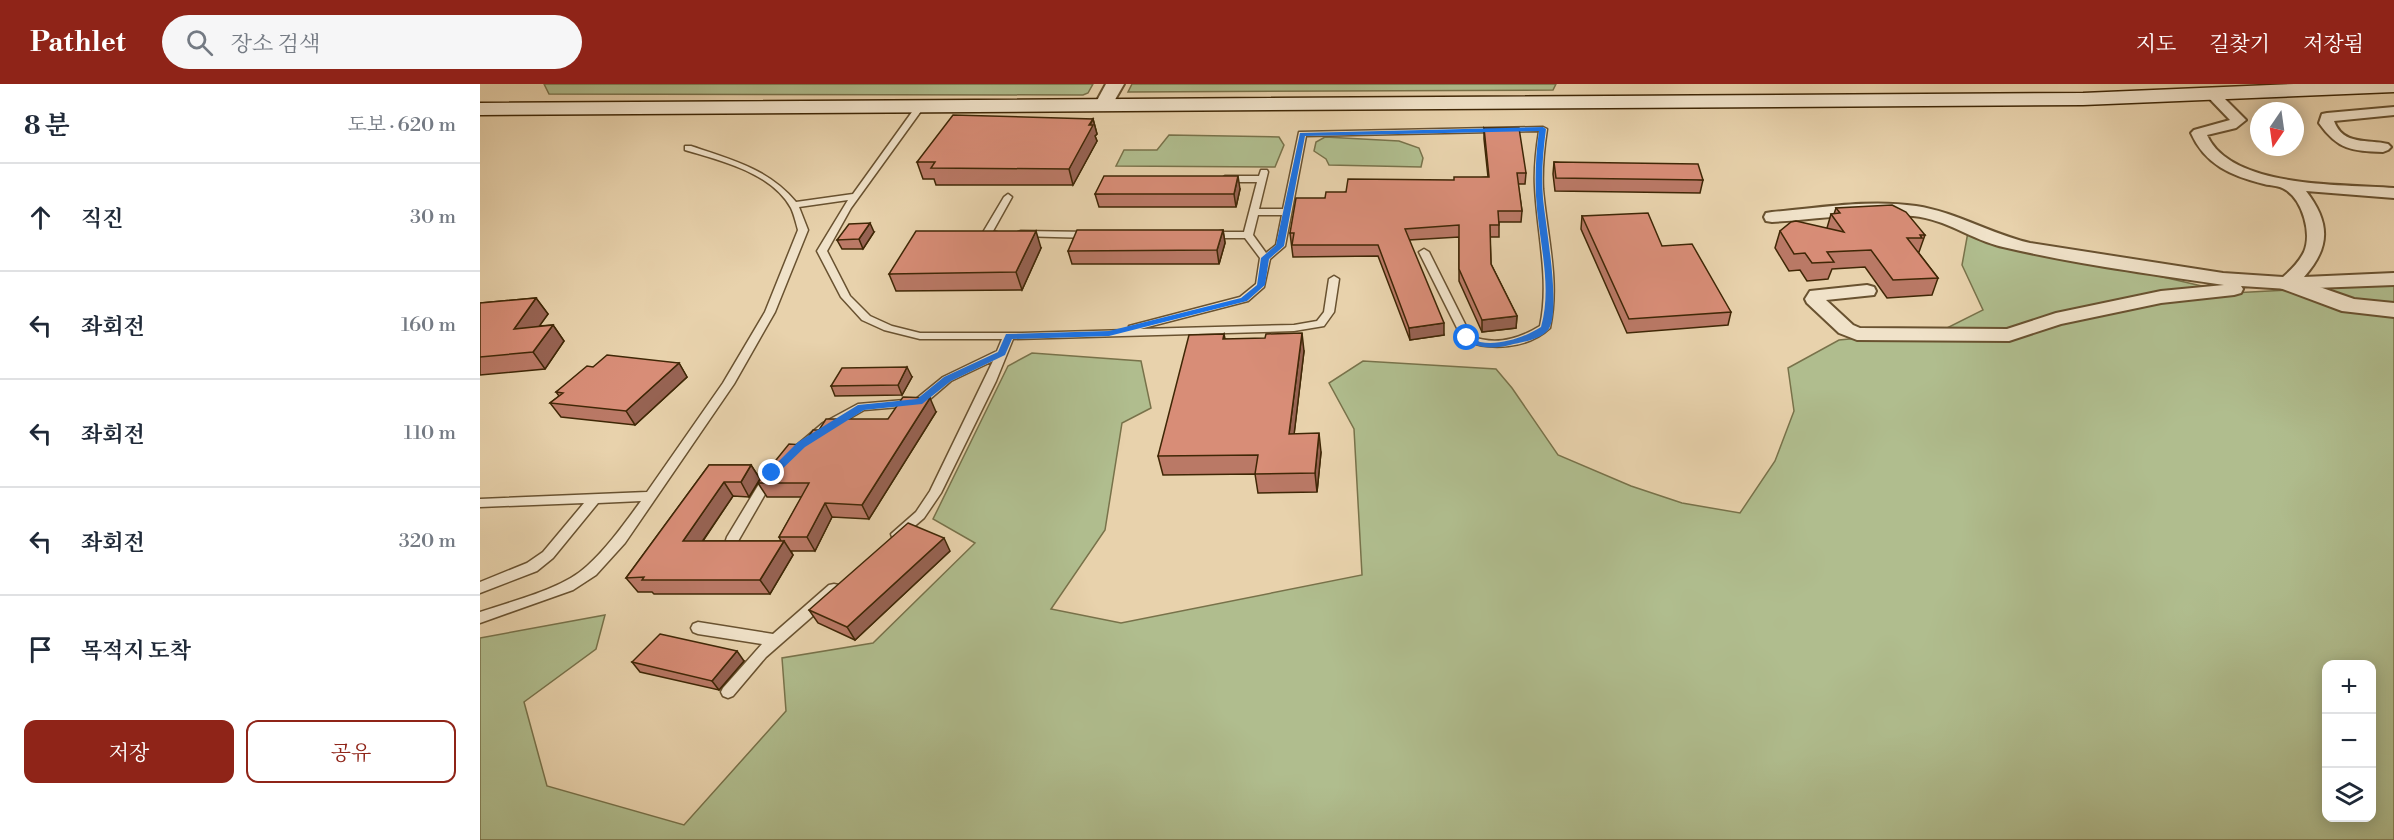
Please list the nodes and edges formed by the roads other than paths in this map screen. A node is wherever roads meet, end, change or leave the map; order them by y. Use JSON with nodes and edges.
{"nodes":[{"id":1,"x":1115,"y":84,"type":"edge"},
{"id":2,"x":2391,"y":88,"type":"edge"},
{"id":3,"x":2213,"y":95,"type":"junction"},
{"id":4,"x":1103,"y":106,"type":"junction"},
{"id":5,"x":920,"y":107,"type":"junction"},
{"id":6,"x":480,"y":109,"type":"edge"},
{"id":7,"x":2394,"y":111,"type":"edge"},
{"id":8,"x":2389,"y":147,"type":"edge"},
{"id":9,"x":688,"y":148,"type":"dead end"},
{"id":10,"x":1218,"y":179,"type":"edge"},
{"id":11,"x":2292,"y":185,"type":"junction"},
{"id":12,"x":2394,"y":193,"type":"edge"},
{"id":13,"x":856,"y":196,"type":"junction"},
{"id":14,"x":1008,"y":197,"type":"dead end"},
{"id":15,"x":794,"y":205,"type":"junction"},
{"id":16,"x":1254,"y":212,"type":"junction"},
{"id":17,"x":1286,"y":212,"type":"junction"},
{"id":18,"x":1772,"y":217,"type":"dead end"},
{"id":19,"x":1099,"y":235,"type":"edge"},
{"id":20,"x":1191,"y":235,"type":"edge"},
{"id":21,"x":1248,"y":235,"type":"junction"},
{"id":22,"x":1424,"y":252,"type":"dead end"},
{"id":23,"x":1265,"y":258,"type":"junction"},
{"id":24,"x":1334,"y":279,"type":"dead end"},
{"id":25,"x":2394,"y":279,"type":"edge"},
{"id":26,"x":2288,"y":282,"type":"junction"},
{"id":27,"x":1867,"y":291,"type":"dead end"},
{"id":28,"x":2394,"y":310,"type":"edge"},
{"id":29,"x":1109,"y":334,"type":"junction"},
{"id":30,"x":1009,"y":336,"type":"junction"},
{"id":31,"x":1002,"y":353,"type":"junction"},
{"id":32,"x":650,"y":496,"type":"junction"},
{"id":33,"x":596,"y":497,"type":"junction"},
{"id":34,"x":480,"y":503,"type":"edge"},
{"id":35,"x":732,"y":540,"type":"edge"},
{"id":36,"x":884,"y":545,"type":"edge"},
{"id":37,"x":840,"y":583,"type":"edge"},
{"id":38,"x":480,"y":588,"type":"edge"},
{"id":39,"x":480,"y":618,"type":"edge"},
{"id":40,"x":698,"y":628,"type":"dead end"},
{"id":41,"x":774,"y":640,"type":"junction"},
{"id":42,"x":728,"y":692,"type":"dead end"}],
"edges":[{"from":1,"to":4,"type":"street"},
{"from":2,"to":3,"type":"main road"},
{"from":3,"to":4,"type":"main road"},
{"from":3,"to":11,"type":"street"},
{"from":4,"to":5,"type":"main road"},
{"from":5,"to":6,"type":"main road"},
{"from":5,"to":13,"type":"lane"},
{"from":7,"to":8,"type":"street"},
{"from":9,"to":15,"type":"lane"},
{"from":10,"to":16,"type":"lane"},
{"from":11,"to":12,"type":"street"},
{"from":11,"to":26,"type":"street"},
{"from":13,"to":15,"type":"lane"},
{"from":13,"to":30,"type":"lane"},
{"from":14,"to":19,"type":"lane"},
{"from":15,"to":32,"type":"lane"},
{"from":16,"to":17,"type":"lane"},
{"from":16,"to":21,"type":"lane"},
{"from":17,"to":22,"type":"lane"},
{"from":17,"to":23,"type":"lane"},
{"from":18,"to":26,"type":"street"},
{"from":20,"to":21,"type":"lane"},
{"from":21,"to":23,"type":"lane"},
{"from":23,"to":29,"type":"lane"},
{"from":24,"to":29,"type":"lane"},
{"from":25,"to":26,"type":"street"},
{"from":26,"to":27,"type":"street"},
{"from":26,"to":28,"type":"street"},
{"from":29,"to":30,"type":"lane"},
{"from":30,"to":31,"type":"lane"},
{"from":31,"to":35,"type":"lane"},
{"from":31,"to":36,"type":"lane"},
{"from":32,"to":33,"type":"lane"},
{"from":32,"to":39,"type":"lane"},
{"from":33,"to":34,"type":"lane"},
{"from":33,"to":38,"type":"lane"},
{"from":37,"to":41,"type":"lane"},
{"from":40,"to":41,"type":"lane"},
{"from":41,"to":42,"type":"lane"}]}
